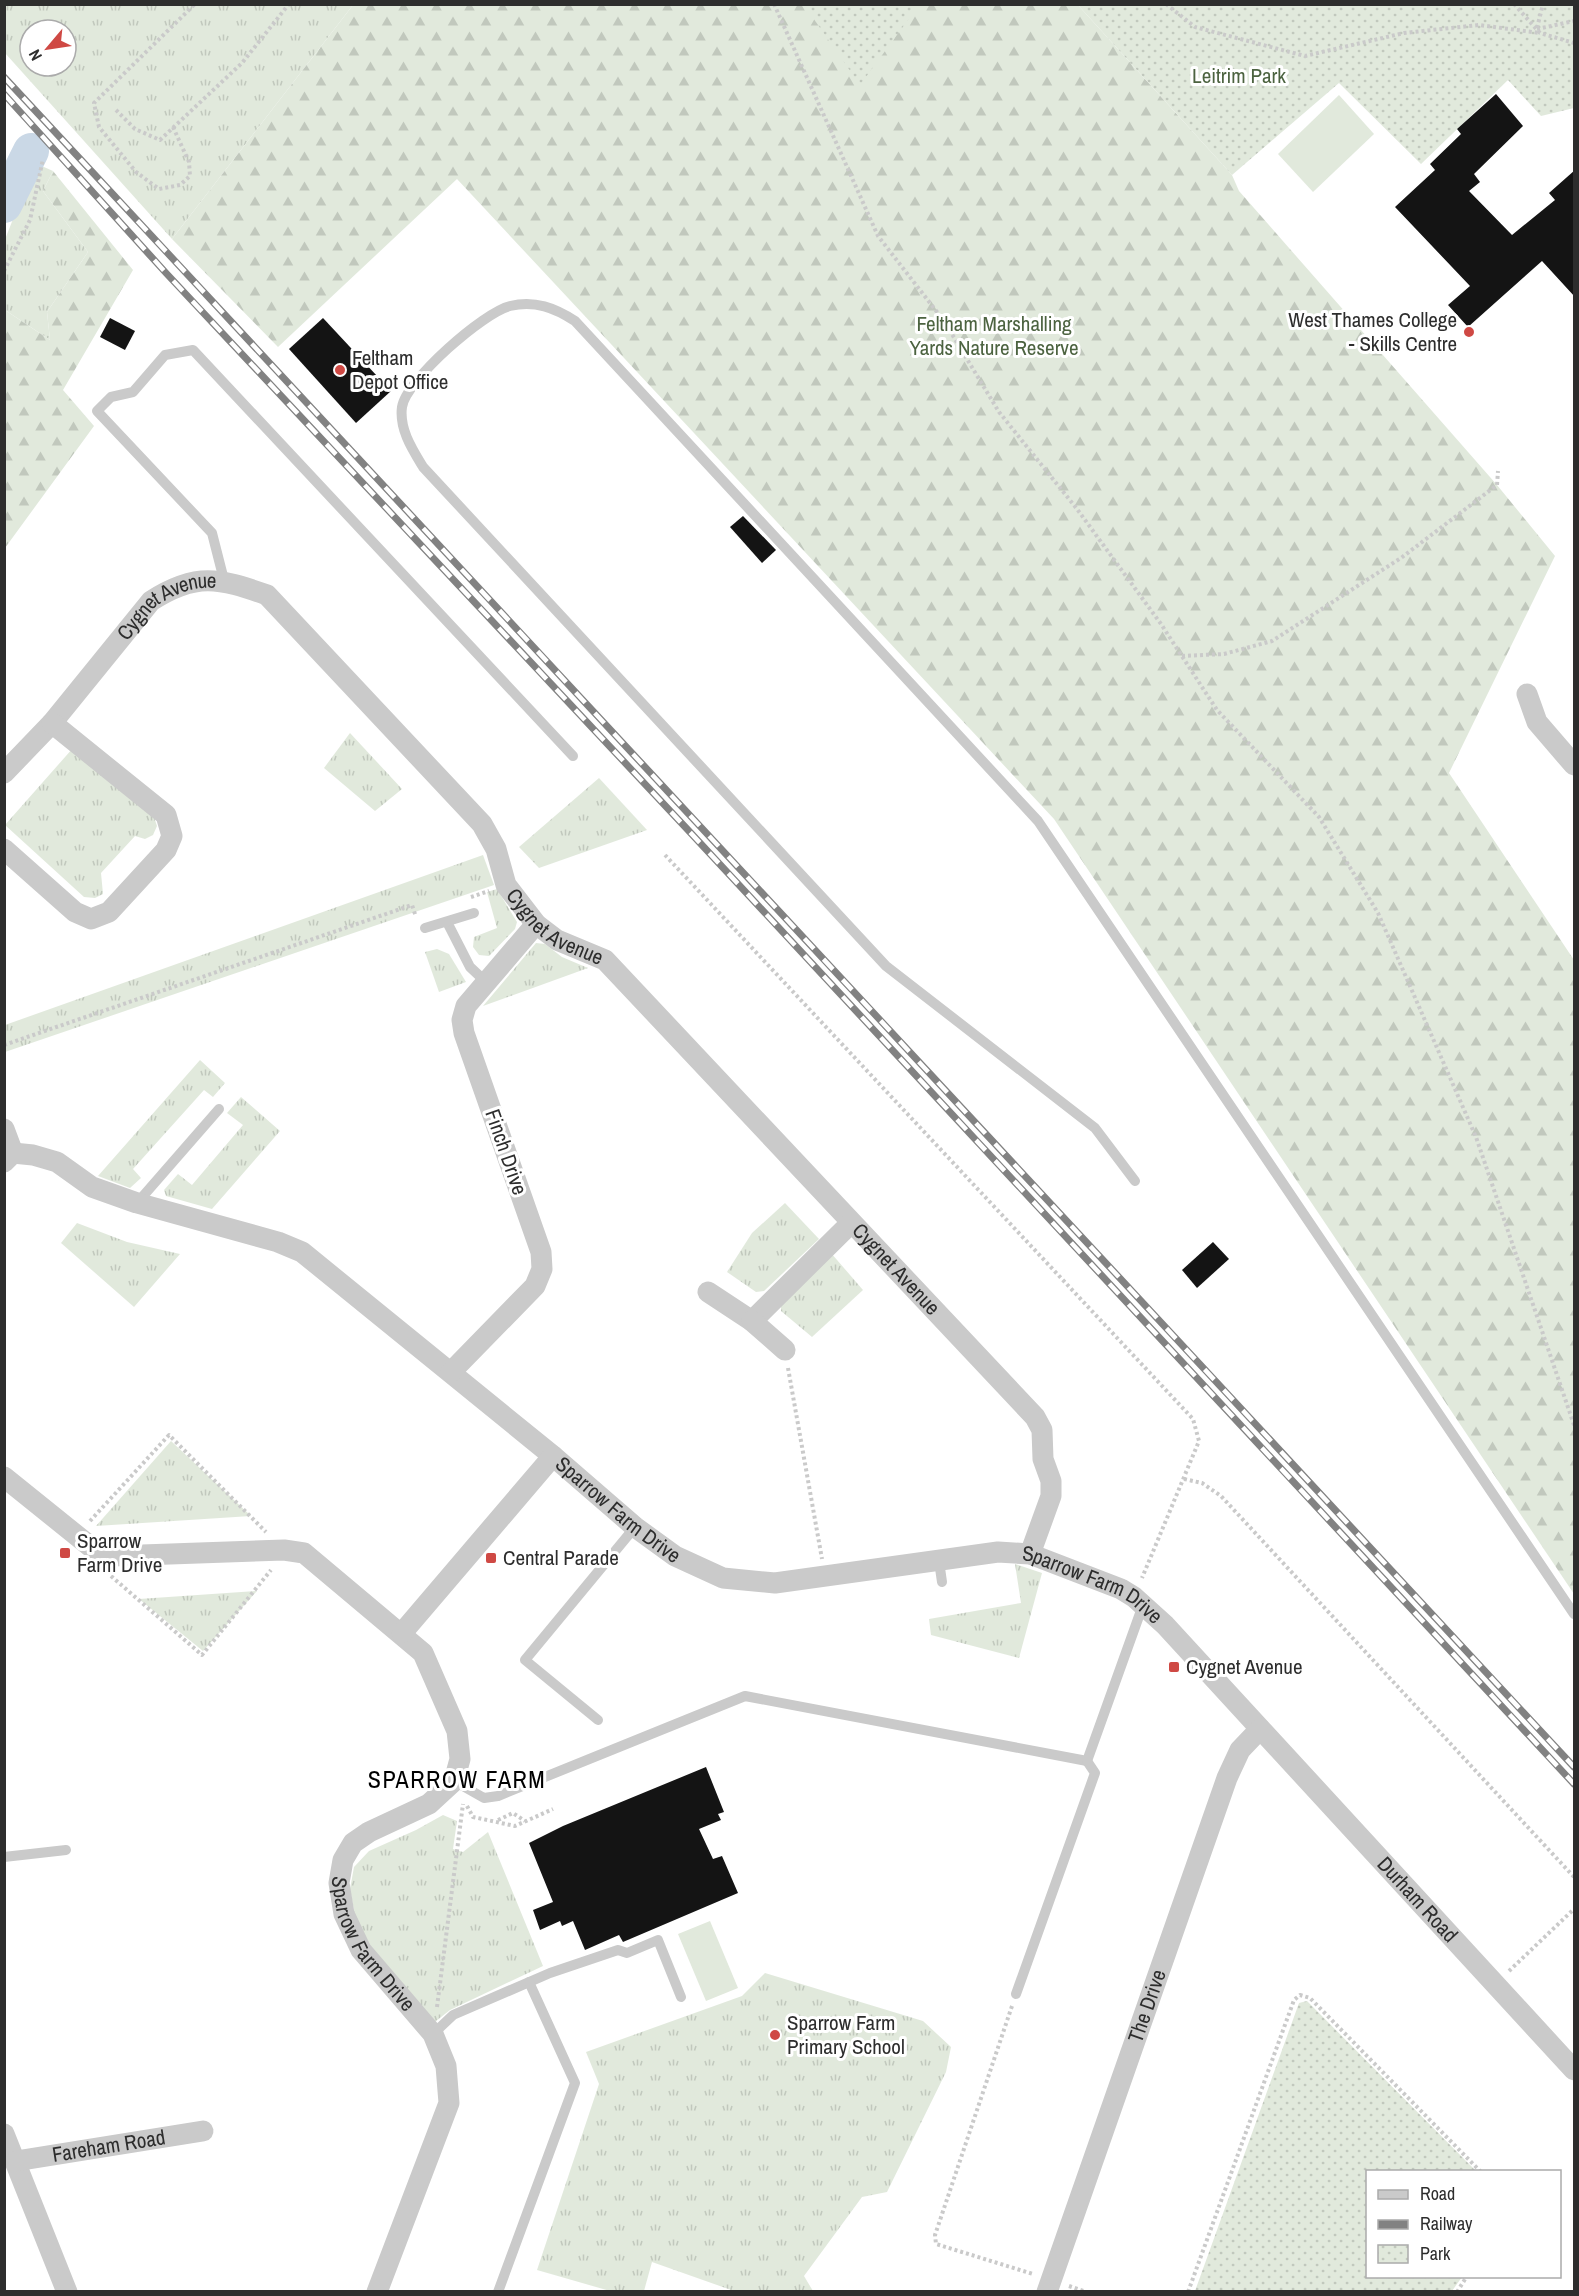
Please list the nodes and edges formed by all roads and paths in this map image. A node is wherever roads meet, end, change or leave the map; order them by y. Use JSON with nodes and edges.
{"nodes":[{"id":1,"x":195,"y":4,"type":"edge"},
{"id":2,"x":289,"y":4,"type":"edge"},
{"id":3,"x":774,"y":4,"type":"edge"},
{"id":4,"x":1166,"y":4,"type":"edge"},
{"id":5,"x":1515,"y":4,"type":"edge"},
{"id":6,"x":1543,"y":4,"type":"edge"},
{"id":7,"x":1575,"y":21,"type":"edge"},
{"id":8,"x":1537,"y":29,"type":"junction"},
{"id":9,"x":1540,"y":33,"type":"junction"},
{"id":10,"x":1575,"y":43,"type":"edge"},
{"id":11,"x":116,"y":110,"type":"dead end"},
{"id":12,"x":173,"y":127,"type":"junction"},
{"id":13,"x":43,"y":159,"type":"dead end"},
{"id":14,"x":4,"y":271,"type":"edge"},
{"id":15,"x":1498,"y":471,"type":"dead end"},
{"id":16,"x":224,"y":580,"type":"junction"},
{"id":17,"x":1182,"y":656,"type":"junction"},
{"id":18,"x":1527,"y":694,"type":"dead end"},
{"id":19,"x":52,"y":723,"type":"junction"},
{"id":20,"x":573,"y":756,"type":"dead end"},
{"id":21,"x":1575,"y":765,"type":"edge"},
{"id":22,"x":4,"y":773,"type":"edge"},
{"id":23,"x":4,"y":849,"type":"edge"},
{"id":24,"x":665,"y":855,"type":"dead end"},
{"id":25,"x":506,"y":885,"type":"junction"},
{"id":26,"x":461,"y":901,"type":"dead end"},
{"id":27,"x":427,"y":913,"type":"dead end"},
{"id":28,"x":474,"y":913,"type":"dead end"},
{"id":29,"x":447,"y":921,"type":"junction"},
{"id":30,"x":536,"y":924,"type":"junction"},
{"id":31,"x":425,"y":928,"type":"dead end"},
{"id":32,"x":486,"y":982,"type":"junction"},
{"id":33,"x":4,"y":1045,"type":"edge"},
{"id":34,"x":219,"y":1109,"type":"dead end"},
{"id":35,"x":4,"y":1130,"type":"edge"},
{"id":36,"x":9,"y":1158,"type":"edge"},
{"id":37,"x":1135,"y":1181,"type":"dead end"},
{"id":38,"x":137,"y":1203,"type":"junction"},
{"id":39,"x":851,"y":1222,"type":"junction"},
{"id":40,"x":708,"y":1292,"type":"dead end"},
{"id":41,"x":752,"y":1321,"type":"junction"},
{"id":42,"x":785,"y":1350,"type":"joint"},
{"id":43,"x":451,"y":1372,"type":"junction"},
{"id":44,"x":1575,"y":1425,"type":"edge"},
{"id":45,"x":553,"y":1456,"type":"junction"},
{"id":46,"x":4,"y":1477,"type":"edge"},
{"id":47,"x":1184,"y":1479,"type":"junction"},
{"id":48,"x":634,"y":1527,"type":"junction"},
{"id":49,"x":77,"y":1536,"type":"junction"},
{"id":50,"x":284,"y":1550,"type":"junction"},
{"id":51,"x":96,"y":1551,"type":"junction"},
{"id":52,"x":1030,"y":1554,"type":"junction"},
{"id":53,"x":939,"y":1561,"type":"junction"},
{"id":54,"x":825,"y":1577,"type":"junction"},
{"id":55,"x":942,"y":1582,"type":"dead end"},
{"id":56,"x":1138,"y":1601,"type":"junction"},
{"id":57,"x":1575,"y":1614,"type":"edge"},
{"id":58,"x":402,"y":1633,"type":"junction"},
{"id":59,"x":598,"y":1720,"type":"dead end"},
{"id":60,"x":1260,"y":1729,"type":"junction"},
{"id":61,"x":1087,"y":1761,"type":"junction"},
{"id":62,"x":454,"y":1781,"type":"junction"},
{"id":63,"x":553,"y":1809,"type":"dead end"},
{"id":64,"x":497,"y":1820,"type":"junction"},
{"id":65,"x":525,"y":1821,"type":"junction"},
{"id":66,"x":66,"y":1850,"type":"dead end"},
{"id":67,"x":4,"y":1857,"type":"edge"},
{"id":68,"x":1575,"y":1877,"type":"edge"},
{"id":69,"x":1575,"y":1909,"type":"edge"},
{"id":70,"x":529,"y":1982,"type":"junction"},
{"id":71,"x":1496,"y":1984,"type":"junction"},
{"id":72,"x":1016,"y":1994,"type":"joint"},
{"id":73,"x":681,"y":1997,"type":"dead end"},
{"id":74,"x":433,"y":2034,"type":"junction"},
{"id":75,"x":1575,"y":2070,"type":"edge"},
{"id":76,"x":203,"y":2131,"type":"dead end"},
{"id":77,"x":4,"y":2134,"type":"edge"},
{"id":78,"x":16,"y":2162,"type":"junction"},
{"id":79,"x":1478,"y":2170,"type":"edge"},
{"id":80,"x":1466,"y":2278,"type":"edge"},
{"id":81,"x":1049,"y":2286,"type":"edge"},
{"id":82,"x":67,"y":2292,"type":"edge"},
{"id":83,"x":377,"y":2292,"type":"edge"},
{"id":84,"x":498,"y":2292,"type":"edge"},
{"id":85,"x":1188,"y":2292,"type":"edge"},
{"id":86,"x":1457,"y":2292,"type":"edge"}],
"edges":[{"from":1,"to":12,"type":"path"},
{"from":2,"to":12,"type":"path"},
{"from":3,"to":17,"type":"path"},
{"from":4,"to":9,"type":"path"},
{"from":5,"to":8,"type":"path"},
{"from":6,"to":8,"type":"path"},
{"from":7,"to":8,"type":"path"},
{"from":8,"to":9,"type":"path"},
{"from":9,"to":10,"type":"path"},
{"from":11,"to":12,"type":"path"},
{"from":13,"to":14,"type":"path"},
{"from":15,"to":17,"type":"path"},
{"from":16,"to":19,"type":"street","name":"Cygnet Avenue"},
{"from":16,"to":20,"type":"lane"},
{"from":16,"to":25,"type":"street","name":"Cygnet Avenue"},
{"from":17,"to":44,"type":"path"},
{"from":18,"to":21,"type":"street"},
{"from":19,"to":22,"type":"street","name":"Cygnet Avenue"},
{"from":19,"to":23,"type":"street"},
{"from":24,"to":47,"type":"path"},
{"from":25,"to":26,"type":"path"},
{"from":25,"to":30,"type":"street","name":"Cygnet Avenue"},
{"from":27,"to":33,"type":"path"},
{"from":28,"to":29,"type":"lane"},
{"from":29,"to":31,"type":"lane"},
{"from":29,"to":32,"type":"lane"},
{"from":30,"to":32,"type":"street","name":"Finch Drive"},
{"from":30,"to":39,"type":"street","name":"Cygnet Avenue"},
{"from":32,"to":43,"type":"street","name":"Finch Drive"},
{"from":34,"to":38,"type":"lane"},
{"from":35,"to":36,"type":"street"},
{"from":36,"to":38,"type":"street","name":"Sparrow Farm Drive"},
{"from":37,"to":57,"type":"lane"},
{"from":38,"to":43,"type":"street","name":"Sparrow Farm Drive"},
{"from":39,"to":41,"type":"street"},
{"from":39,"to":52,"type":"street","name":"Cygnet Avenue"},
{"from":40,"to":41,"type":"street"},
{"from":41,"to":42,"type":"street"},
{"from":42,"to":54,"type":"path"},
{"from":43,"to":45,"type":"street","name":"Sparrow Farm Drive"},
{"from":45,"to":48,"type":"street","name":"Sparrow Farm Drive"},
{"from":45,"to":58,"type":"street"},
{"from":46,"to":49,"type":"street"},
{"from":47,"to":56,"type":"path"},
{"from":47,"to":68,"type":"path"},
{"from":48,"to":54,"type":"street","name":"Sparrow Farm Drive"},
{"from":48,"to":59,"type":"lane"},
{"from":49,"to":50,"type":"path"},
{"from":49,"to":51,"type":"street"},
{"from":50,"to":51,"type":"street"},
{"from":50,"to":51,"type":"path"},
{"from":50,"to":58,"type":"street"},
{"from":52,"to":53,"type":"street","name":"Sparrow Farm Drive"},
{"from":52,"to":56,"type":"street","name":"Sparrow Farm Drive"},
{"from":53,"to":54,"type":"street","name":"Sparrow Farm Drive"},
{"from":53,"to":55,"type":"lane"},
{"from":56,"to":60,"type":"street","name":"Sparrow Farm Drive"},
{"from":56,"to":61,"type":"lane"},
{"from":58,"to":62,"type":"street"},
{"from":60,"to":71,"type":"street","name":"Durham Road"},
{"from":60,"to":81,"type":"street","name":"The Drive"},
{"from":61,"to":62,"type":"lane"},
{"from":61,"to":72,"type":"lane"},
{"from":62,"to":74,"type":"street","name":"Sparrow Farm Drive"},
{"from":63,"to":65,"type":"path"},
{"from":64,"to":65,"type":"path"},
{"from":64,"to":65,"type":"path"},
{"from":64,"to":74,"type":"path"},
{"from":66,"to":67,"type":"lane"},
{"from":69,"to":71,"type":"path"},
{"from":70,"to":73,"type":"lane"},
{"from":70,"to":74,"type":"lane"},
{"from":70,"to":84,"type":"lane"},
{"from":71,"to":75,"type":"street","name":"Durham Road"},
{"from":72,"to":81,"type":"path"},
{"from":74,"to":83,"type":"street","name":"Sparrow Farm Drive"},
{"from":76,"to":78,"type":"street","name":"Fareham Road"},
{"from":77,"to":78,"type":"street"},
{"from":78,"to":82,"type":"street"},
{"from":79,"to":85,"type":"path"},
{"from":80,"to":86,"type":"path"}]}
